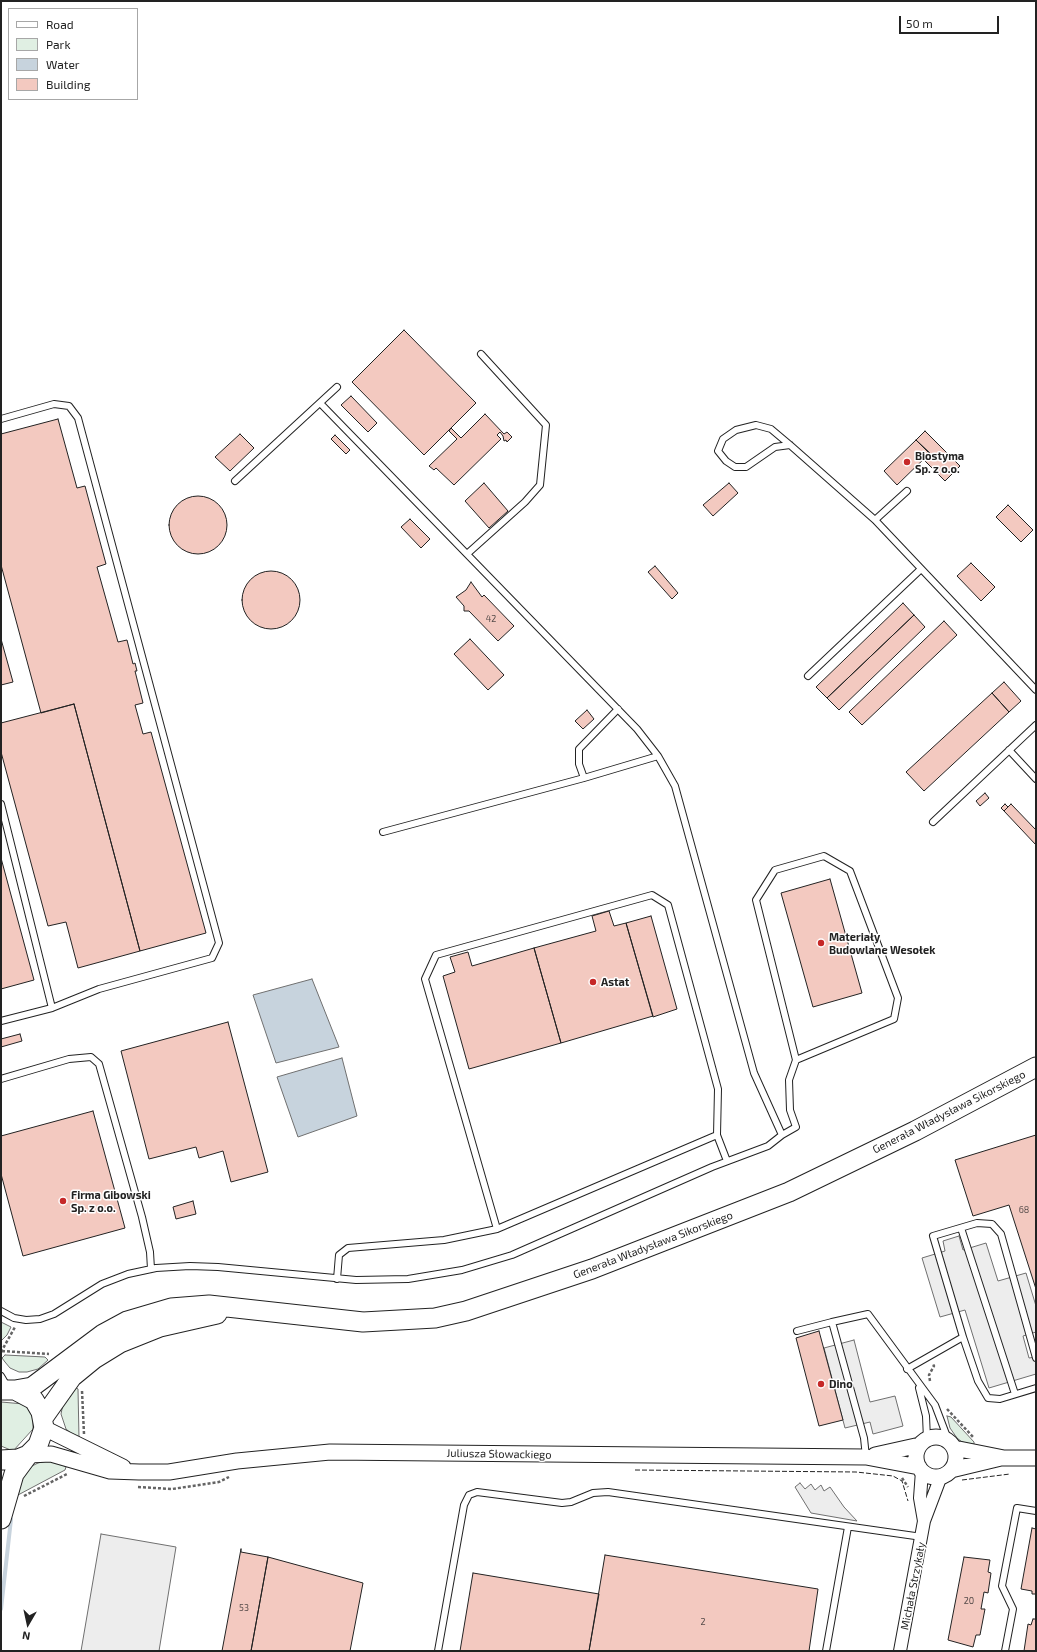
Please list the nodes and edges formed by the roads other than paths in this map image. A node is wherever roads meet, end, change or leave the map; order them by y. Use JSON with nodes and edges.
{"nodes":[{"id":1,"x":481,"y":354,"type":"dead end"},
{"id":2,"x":337,"y":387,"type":"dead end"},
{"id":3,"x":320,"y":403,"type":"junction"},
{"id":4,"x":1,"y":419,"type":"edge"},
{"id":5,"x":790,"y":445,"type":"junction"},
{"id":6,"x":235,"y":481,"type":"dead end"},
{"id":7,"x":907,"y":491,"type":"dead end"},
{"id":8,"x":875,"y":520,"type":"junction"},
{"id":9,"x":467,"y":554,"type":"junction"},
{"id":10,"x":921,"y":569,"type":"junction"},
{"id":11,"x":808,"y":676,"type":"dead end"},
{"id":12,"x":1036,"y":690,"type":"edge"},
{"id":13,"x":618,"y":709,"type":"junction"},
{"id":14,"x":1036,"y":725,"type":"edge"},
{"id":15,"x":1009,"y":750,"type":"junction"},
{"id":16,"x":658,"y":756,"type":"junction"},
{"id":17,"x":584,"y":778,"type":"junction"},
{"id":18,"x":1036,"y":779,"type":"edge"},
{"id":19,"x":1,"y":804,"type":"edge"},
{"id":20,"x":933,"y":822,"type":"dead end"},
{"id":21,"x":383,"y":832,"type":"dead end"},
{"id":22,"x":52,"y":1008,"type":"junction"},
{"id":23,"x":1,"y":1021,"type":"edge"},
{"id":24,"x":796,"y":1060,"type":"junction"},
{"id":25,"x":1036,"y":1067,"type":"edge"},
{"id":26,"x":1,"y":1079,"type":"edge"},
{"id":27,"x":717,"y":1135,"type":"junction"},
{"id":28,"x":782,"y":1135,"type":"junction"},
{"id":29,"x":727,"y":1161,"type":"junction"},
{"id":30,"x":961,"y":1228,"type":"junction"},
{"id":31,"x":497,"y":1229,"type":"junction"},
{"id":32,"x":151,"y":1269,"type":"junction"},
{"id":33,"x":337,"y":1279,"type":"junction"},
{"id":34,"x":244,"y":1309,"type":"junction"},
{"id":35,"x":1,"y":1311,"type":"edge"},
{"id":36,"x":832,"y":1322,"type":"junction"},
{"id":37,"x":797,"y":1331,"type":"dead end"},
{"id":38,"x":963,"y":1337,"type":"junction"},
{"id":39,"x":1036,"y":1358,"type":"edge"},
{"id":40,"x":907,"y":1369,"type":"junction"},
{"id":41,"x":919,"y":1384,"type":"junction"},
{"id":42,"x":7,"y":1386,"type":"edge"},
{"id":43,"x":1036,"y":1388,"type":"edge"},
{"id":44,"x":1015,"y":1394,"type":"junction"},
{"id":45,"x":44,"y":1423,"type":"junction"},
{"id":46,"x":924,"y":1442,"type":"junction"},
{"id":47,"x":952,"y":1445,"type":"junction"},
{"id":48,"x":28,"y":1454,"type":"junction"},
{"id":49,"x":866,"y":1457,"type":"junction"},
{"id":50,"x":1004,"y":1458,"type":"junction"},
{"id":51,"x":1036,"y":1458,"type":"edge"},
{"id":52,"x":1,"y":1460,"type":"edge"},
{"id":53,"x":921,"y":1469,"type":"junction"},
{"id":54,"x":133,"y":1471,"type":"junction"},
{"id":55,"x":946,"y":1473,"type":"junction"},
{"id":56,"x":1036,"y":1511,"type":"edge"},
{"id":57,"x":1,"y":1519,"type":"edge"},
{"id":58,"x":924,"y":1521,"type":"junction"},
{"id":59,"x":848,"y":1527,"type":"junction"},
{"id":60,"x":922,"y":1537,"type":"junction"},
{"id":61,"x":438,"y":1651,"type":"edge"},
{"id":62,"x":826,"y":1651,"type":"edge"},
{"id":63,"x":900,"y":1651,"type":"edge"},
{"id":64,"x":1005,"y":1651,"type":"edge"}],
"edges":[{"from":1,"to":9,"type":"lane"},
{"from":2,"to":3,"type":"lane"},
{"from":3,"to":6,"type":"lane"},
{"from":3,"to":9,"type":"lane"},
{"from":4,"to":22,"type":"lane"},
{"from":5,"to":5,"type":"lane"},
{"from":5,"to":8,"type":"lane"},
{"from":7,"to":8,"type":"lane"},
{"from":8,"to":10,"type":"lane"},
{"from":9,"to":13,"type":"lane"},
{"from":10,"to":11,"type":"lane"},
{"from":10,"to":12,"type":"lane"},
{"from":13,"to":16,"type":"lane"},
{"from":13,"to":17,"type":"lane"},
{"from":14,"to":15,"type":"lane"},
{"from":15,"to":18,"type":"lane"},
{"from":15,"to":20,"type":"lane"},
{"from":16,"to":17,"type":"lane"},
{"from":16,"to":28,"type":"lane"},
{"from":17,"to":21,"type":"lane"},
{"from":19,"to":22,"type":"lane"},
{"from":22,"to":23,"type":"lane"},
{"from":24,"to":24,"type":"lane"},
{"from":24,"to":28,"type":"lane"},
{"from":25,"to":34,"type":"main road","name":"Generała Władysława Sikorskiego"},
{"from":26,"to":32,"type":"lane"},
{"from":27,"to":29,"type":"lane"},
{"from":27,"to":31,"type":"lane"},
{"from":27,"to":31,"type":"lane"},
{"from":28,"to":29,"type":"lane"},
{"from":29,"to":33,"type":"lane"},
{"from":30,"to":38,"type":"lane"},
{"from":30,"to":39,"type":"lane"},
{"from":30,"to":44,"type":"lane"},
{"from":31,"to":33,"type":"lane"},
{"from":32,"to":33,"type":"lane"},
{"from":32,"to":35,"type":"lane"},
{"from":34,"to":42,"type":"main road","name":"Generała Władysława Sikorskiego"},
{"from":34,"to":45,"type":"main road","name":"Generała Władysława Sikorskiego"},
{"from":36,"to":37,"type":"lane"},
{"from":36,"to":40,"type":"lane"},
{"from":36,"to":49,"type":"lane"},
{"from":38,"to":40,"type":"lane"},
{"from":38,"to":44,"type":"lane"},
{"from":40,"to":41,"type":"lane"},
{"from":41,"to":46,"type":"lane"},
{"from":41,"to":47,"type":"lane"},
{"from":42,"to":45,"type":"main road"},
{"from":43,"to":44,"type":"lane"},
{"from":45,"to":48,"type":"main road","name":"Generała Władysława Sikorskiego"},
{"from":45,"to":54,"type":"street","name":"Juliusza Słowackiego"},
{"from":46,"to":47,"type":"street"},
{"from":46,"to":49,"type":"street","name":"Juliusza Słowackiego"},
{"from":46,"to":53,"type":"street"},
{"from":47,"to":50,"type":"street"},
{"from":47,"to":55,"type":"street"},
{"from":48,"to":52,"type":"main road"},
{"from":48,"to":54,"type":"street","name":"Juliusza Słowackiego"},
{"from":48,"to":57,"type":"main road","name":"Generała Władysława Sikorskiego"},
{"from":49,"to":53,"type":"street","name":"Juliusza Słowackiego"},
{"from":49,"to":54,"type":"street","name":"Juliusza Słowackiego"},
{"from":50,"to":51,"type":"street"},
{"from":50,"to":55,"type":"street"},
{"from":53,"to":55,"type":"street"},
{"from":53,"to":58,"type":"street","name":"Michała Strzykały"},
{"from":55,"to":58,"type":"street","name":"Michała Strzykały"},
{"from":56,"to":64,"type":"lane"},
{"from":58,"to":60,"type":"street","name":"Michała Strzykały"},
{"from":59,"to":60,"type":"lane"},
{"from":59,"to":61,"type":"lane"},
{"from":59,"to":62,"type":"lane"},
{"from":60,"to":63,"type":"street","name":"Michała Strzykały"}]}
